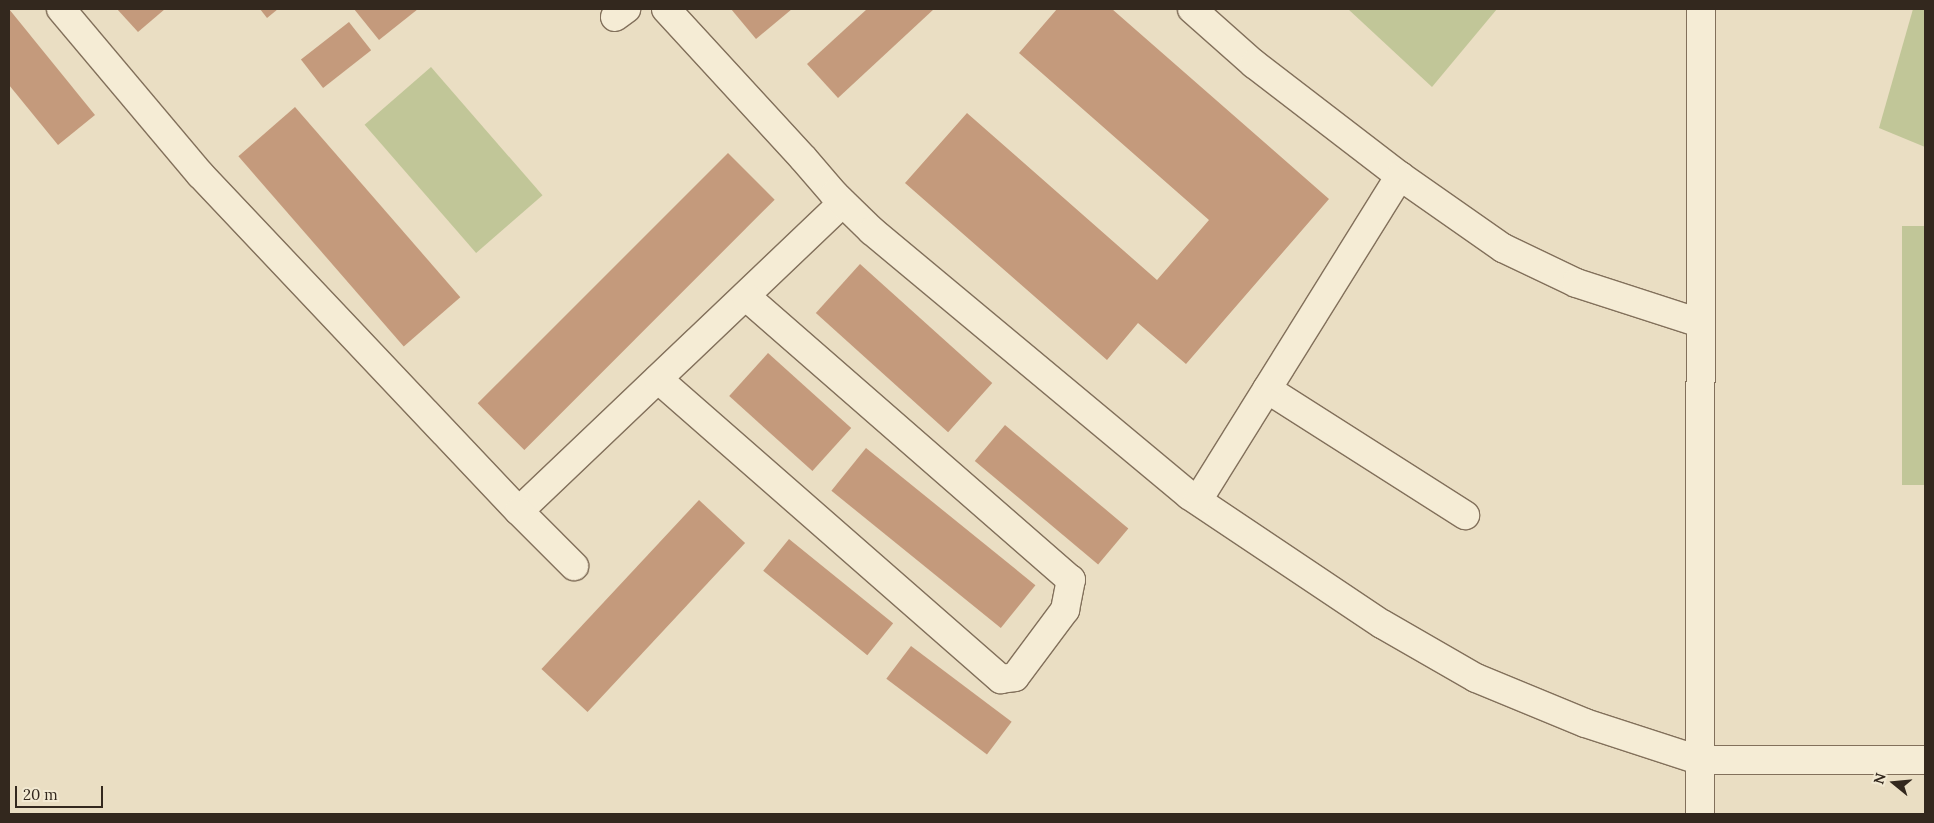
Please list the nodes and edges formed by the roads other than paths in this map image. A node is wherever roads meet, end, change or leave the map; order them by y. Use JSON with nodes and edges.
{"nodes":[{"id":1,"x":61,"y":9,"type":"edge"},
{"id":2,"x":666,"y":9,"type":"edge"},
{"id":3,"x":1192,"y":9,"type":"edge"},
{"id":4,"x":1700,"y":9,"type":"edge"},
{"id":5,"x":1400,"y":176,"type":"junction"},
{"id":6,"x":842,"y":203,"type":"junction"},
{"id":7,"x":746,"y":296,"type":"junction"},
{"id":8,"x":1700,"y":324,"type":"junction"},
{"id":9,"x":658,"y":379,"type":"junction"},
{"id":10,"x":1267,"y":390,"type":"junction"},
{"id":11,"x":1198,"y":500,"type":"junction"},
{"id":12,"x":520,"y":511,"type":"junction"},
{"id":13,"x":1465,"y":515,"type":"dead end"},
{"id":14,"x":574,"y":566,"type":"dead end"},
{"id":15,"x":1700,"y":760,"type":"junction"},
{"id":16,"x":1925,"y":760,"type":"edge"},
{"id":17,"x":1700,"y":814,"type":"edge"}],
"edges":[{"from":1,"to":12,"type":"street"},
{"from":2,"to":6,"type":"street"},
{"from":3,"to":5,"type":"street"},
{"from":4,"to":8,"type":"street"},
{"from":5,"to":8,"type":"street"},
{"from":5,"to":10,"type":"street"},
{"from":6,"to":7,"type":"street"},
{"from":6,"to":11,"type":"street"},
{"from":7,"to":9,"type":"street"},
{"from":7,"to":9,"type":"street"},
{"from":8,"to":15,"type":"street"},
{"from":9,"to":12,"type":"street"},
{"from":10,"to":11,"type":"street"},
{"from":10,"to":13,"type":"street"},
{"from":11,"to":15,"type":"street"},
{"from":12,"to":14,"type":"street"},
{"from":15,"to":16,"type":"street"},
{"from":15,"to":17,"type":"street"}]}
